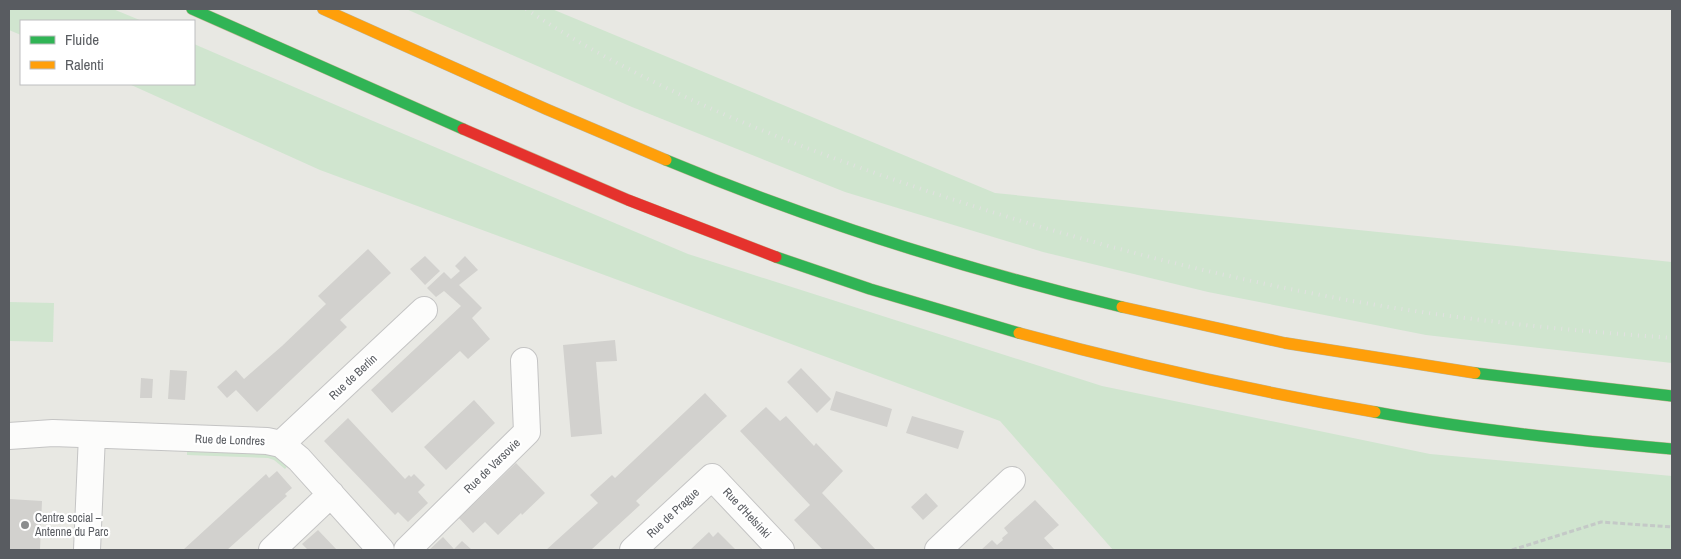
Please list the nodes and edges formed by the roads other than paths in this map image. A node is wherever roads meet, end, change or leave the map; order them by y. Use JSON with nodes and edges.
{"nodes":[{"id":1,"x":192,"y":9,"type":"edge"},
{"id":2,"x":323,"y":9,"type":"edge"},
{"id":3,"x":424,"y":310,"type":"dead end"},
{"id":4,"x":524,"y":361,"type":"dead end"},
{"id":5,"x":1672,"y":396,"type":"edge"},
{"id":6,"x":92,"y":435,"type":"junction"},
{"id":7,"x":9,"y":436,"type":"edge"},
{"id":8,"x":281,"y":444,"type":"junction"},
{"id":9,"x":1672,"y":449,"type":"edge"},
{"id":10,"x":712,"y":477,"type":"joint"},
{"id":11,"x":1012,"y":480,"type":"dead end"},
{"id":12,"x":331,"y":494,"type":"junction"},
{"id":13,"x":87,"y":550,"type":"edge"},
{"id":14,"x":272,"y":550,"type":"edge"},
{"id":15,"x":381,"y":550,"type":"edge"},
{"id":16,"x":407,"y":550,"type":"edge"},
{"id":17,"x":634,"y":550,"type":"edge"},
{"id":18,"x":781,"y":550,"type":"edge"},
{"id":19,"x":938,"y":550,"type":"edge"}],
"edges":[{"from":1,"to":9,"type":"highway"},
{"from":2,"to":5,"type":"highway"},
{"from":3,"to":8,"type":"street","name":"Rue de Berlin"},
{"from":4,"to":16,"type":"street","name":"Rue de Varsovie"},
{"from":6,"to":7,"type":"street","name":"Rue de Londres"},
{"from":6,"to":8,"type":"street","name":"Rue de Londres"},
{"from":6,"to":13,"type":"street"},
{"from":8,"to":12,"type":"street","name":"Rue de Londres"},
{"from":10,"to":17,"type":"street","name":"Rue de Prague"},
{"from":10,"to":18,"type":"street","name":"Rue d'Helsinki"},
{"from":11,"to":19,"type":"street"},
{"from":12,"to":14,"type":"street"},
{"from":12,"to":15,"type":"street","name":"Rue de Londres"}]}
